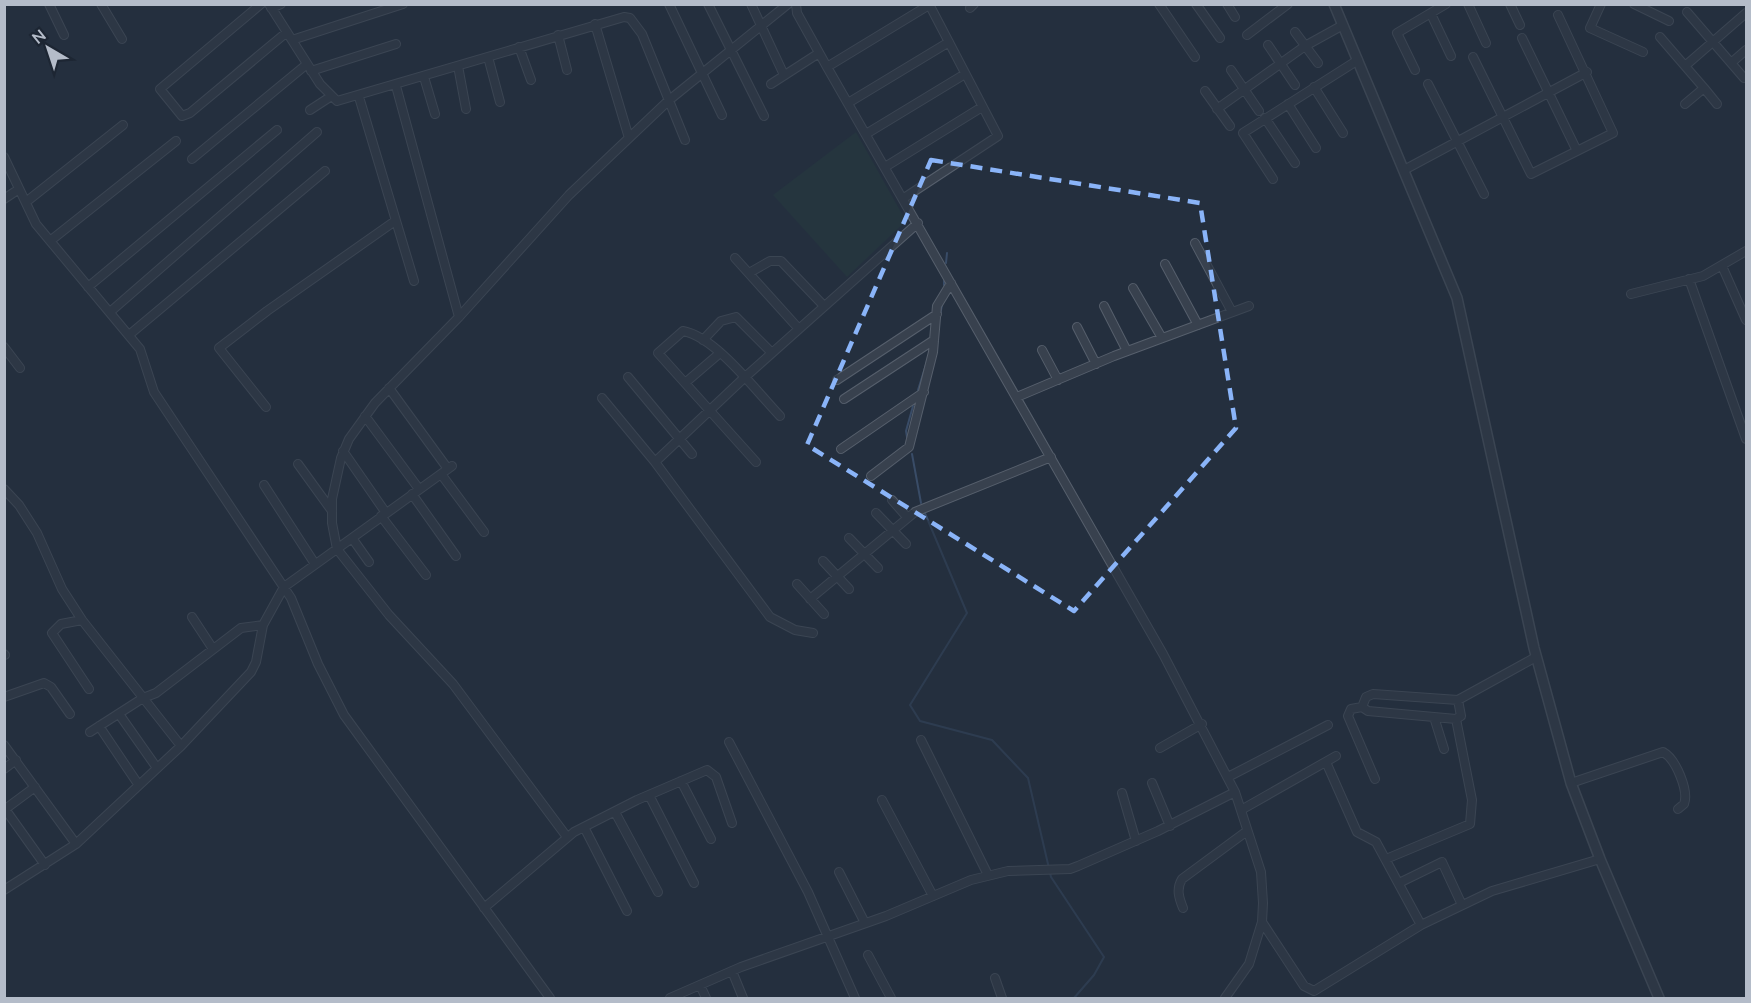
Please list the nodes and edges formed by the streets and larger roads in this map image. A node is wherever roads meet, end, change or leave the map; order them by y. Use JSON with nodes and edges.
{"nodes":[{"id":1,"x":50,"y":4,"type":"edge"},
{"id":2,"x":101,"y":4,"type":"edge"},
{"id":3,"x":261,"y":4,"type":"edge"},
{"id":4,"x":281,"y":4,"type":"edge"},
{"id":5,"x":403,"y":4,"type":"edge"},
{"id":6,"x":669,"y":4,"type":"edge"},
{"id":7,"x":708,"y":4,"type":"edge"},
{"id":8,"x":751,"y":4,"type":"edge"},
{"id":9,"x":788,"y":4,"type":"edge"},
{"id":10,"x":796,"y":4,"type":"edge"},
{"id":11,"x":1159,"y":4,"type":"edge"},
{"id":12,"x":1196,"y":4,"type":"edge"},
{"id":13,"x":1227,"y":4,"type":"edge"},
{"id":14,"x":1288,"y":4,"type":"edge"},
{"id":15,"x":1334,"y":4,"type":"edge"},
{"id":16,"x":1446,"y":4,"type":"edge"},
{"id":17,"x":1468,"y":4,"type":"edge"},
{"id":18,"x":1510,"y":4,"type":"edge"},
{"id":19,"x":1601,"y":4,"type":"edge"},
{"id":20,"x":1634,"y":4,"type":"edge"},
{"id":21,"x":929,"y":5,"type":"edge"},
{"id":22,"x":270,"y":6,"type":"edge"},
{"id":23,"x":1687,"y":12,"type":"dead end"},
{"id":24,"x":1746,"y":13,"type":"edge"},
{"id":25,"x":1431,"y":14,"type":"junction"},
{"id":26,"x":1558,"y":15,"type":"dead end"},
{"id":27,"x":1235,"y":17,"type":"dead end"},
{"id":28,"x":1669,"y":21,"type":"dead end"},
{"id":29,"x":595,"y":24,"type":"junction"},
{"id":30,"x":1343,"y":25,"type":"junction"},
{"id":31,"x":1520,"y":25,"type":"dead end"},
{"id":32,"x":761,"y":26,"type":"junction"},
{"id":33,"x":1295,"y":32,"type":"dead end"},
{"id":34,"x":558,"y":34,"type":"junction"},
{"id":35,"x":64,"y":35,"type":"dead end"},
{"id":36,"x":1247,"y":35,"type":"dead end"},
{"id":37,"x":290,"y":36,"type":"junction"},
{"id":38,"x":1660,"y":37,"type":"dead end"},
{"id":39,"x":1220,"y":38,"type":"dead end"},
{"id":40,"x":1522,"y":38,"type":"dead end"},
{"id":41,"x":122,"y":39,"type":"dead end"},
{"id":42,"x":949,"y":42,"type":"junction"},
{"id":43,"x":1713,"y":42,"type":"junction"},
{"id":44,"x":1486,"y":43,"type":"dead end"},
{"id":45,"x":396,"y":44,"type":"dead end"},
{"id":46,"x":1269,"y":45,"type":"dead end"},
{"id":47,"x":1305,"y":46,"type":"junction"},
{"id":48,"x":519,"y":47,"type":"junction"},
{"id":49,"x":1746,"y":50,"type":"edge"},
{"id":50,"x":731,"y":51,"type":"junction"},
{"id":51,"x":1643,"y":52,"type":"dead end"},
{"id":52,"x":819,"y":53,"type":"junction"},
{"id":53,"x":1451,"y":56,"type":"dead end"},
{"id":54,"x":488,"y":57,"type":"junction"},
{"id":55,"x":1195,"y":57,"type":"dead end"},
{"id":56,"x":1473,"y":57,"type":"dead end"},
{"id":57,"x":1358,"y":60,"type":"junction"},
{"id":58,"x":1280,"y":63,"type":"junction"},
{"id":59,"x":1318,"y":63,"type":"dead end"},
{"id":60,"x":1731,"y":63,"type":"junction"},
{"id":61,"x":458,"y":66,"type":"junction"},
{"id":62,"x":1684,"y":66,"type":"junction"},
{"id":63,"x":309,"y":67,"type":"junction"},
{"id":64,"x":827,"y":67,"type":"junction"},
{"id":65,"x":567,"y":70,"type":"dead end"},
{"id":66,"x":1232,"y":70,"type":"dead end"},
{"id":67,"x":1415,"y":70,"type":"dead end"},
{"id":68,"x":1587,"y":72,"type":"junction"},
{"id":69,"x":702,"y":73,"type":"junction"},
{"id":70,"x":784,"y":75,"type":"junction"},
{"id":71,"x":965,"y":75,"type":"junction"},
{"id":72,"x":424,"y":77,"type":"junction"},
{"id":73,"x":1744,"y":78,"type":"dead end"},
{"id":74,"x":531,"y":81,"type":"dead end"},
{"id":75,"x":771,"y":84,"type":"dead end"},
{"id":76,"x":1428,"y":84,"type":"dead end"},
{"id":77,"x":1295,"y":85,"type":"dead end"},
{"id":78,"x":396,"y":86,"type":"junction"},
{"id":79,"x":1314,"y":87,"type":"junction"},
{"id":80,"x":1245,"y":88,"type":"junction"},
{"id":81,"x":1704,"y":88,"type":"junction"},
{"id":82,"x":1205,"y":91,"type":"dead end"},
{"id":83,"x":1549,"y":93,"type":"junction"},
{"id":84,"x":330,"y":97,"type":"junction"},
{"id":85,"x":359,"y":97,"type":"junction"},
{"id":86,"x":668,"y":101,"type":"junction"},
{"id":87,"x":500,"y":102,"type":"dead end"},
{"id":88,"x":848,"y":103,"type":"junction"},
{"id":89,"x":1288,"y":104,"type":"junction"},
{"id":90,"x":1685,"y":104,"type":"dead end"},
{"id":91,"x":1717,"y":104,"type":"dead end"},
{"id":92,"x":982,"y":107,"type":"junction"},
{"id":93,"x":466,"y":109,"type":"dead end"},
{"id":94,"x":1217,"y":109,"type":"junction"},
{"id":95,"x":310,"y":110,"type":"dead end"},
{"id":96,"x":1259,"y":111,"type":"dead end"},
{"id":97,"x":435,"y":114,"type":"dead end"},
{"id":98,"x":722,"y":115,"type":"dead end"},
{"id":99,"x":764,"y":116,"type":"dead end"},
{"id":100,"x":1503,"y":117,"type":"junction"},
{"id":101,"x":1266,"y":118,"type":"junction"},
{"id":102,"x":123,"y":125,"type":"dead end"},
{"id":103,"x":1230,"y":126,"type":"dead end"},
{"id":104,"x":277,"y":130,"type":"dead end"},
{"id":105,"x":317,"y":132,"type":"dead end"},
{"id":106,"x":1342,"y":133,"type":"dead end"},
{"id":107,"x":866,"y":134,"type":"junction"},
{"id":108,"x":629,"y":138,"type":"junction"},
{"id":109,"x":685,"y":140,"type":"dead end"},
{"id":110,"x":176,"y":141,"type":"dead end"},
{"id":111,"x":1457,"y":141,"type":"junction"},
{"id":112,"x":1316,"y":148,"type":"dead end"},
{"id":113,"x":1577,"y":151,"type":"junction"},
{"id":114,"x":4,"y":157,"type":"edge"},
{"id":115,"x":192,"y":159,"type":"dead end"},
{"id":116,"x":1295,"y":163,"type":"dead end"},
{"id":117,"x":885,"y":167,"type":"junction"},
{"id":118,"x":1404,"y":170,"type":"junction"},
{"id":119,"x":325,"y":171,"type":"dead end"},
{"id":120,"x":1273,"y":179,"type":"dead end"},
{"id":121,"x":20,"y":189,"type":"junction"},
{"id":122,"x":1484,"y":194,"type":"dead end"},
{"id":123,"x":904,"y":198,"type":"junction"},
{"id":124,"x":4,"y":199,"type":"edge"},
{"id":125,"x":26,"y":202,"type":"junction"},
{"id":126,"x":395,"y":221,"type":"junction"},
{"id":127,"x":918,"y":223,"type":"junction"},
{"id":128,"x":50,"y":241,"type":"junction"},
{"id":129,"x":1195,"y":243,"type":"dead end"},
{"id":130,"x":1746,"y":251,"type":"edge"},
{"id":131,"x":735,"y":258,"type":"dead end"},
{"id":132,"x":1165,"y":264,"type":"dead end"},
{"id":133,"x":1722,"y":266,"type":"junction"},
{"id":134,"x":749,"y":273,"type":"junction"},
{"id":135,"x":1689,"y":279,"type":"junction"},
{"id":136,"x":414,"y":280,"type":"dead end"},
{"id":137,"x":951,"y":283,"type":"junction"},
{"id":138,"x":88,"y":287,"type":"junction"},
{"id":139,"x":1133,"y":288,"type":"dead end"},
{"id":140,"x":1631,"y":294,"type":"dead end"},
{"id":141,"x":1746,"y":294,"type":"edge"},
{"id":142,"x":1737,"y":301,"type":"junction"},
{"id":143,"x":824,"y":306,"type":"junction"},
{"id":144,"x":1104,"y":306,"type":"dead end"},
{"id":145,"x":1250,"y":306,"type":"dead end"},
{"id":146,"x":110,"y":312,"type":"junction"},
{"id":147,"x":1232,"y":312,"type":"junction"},
{"id":148,"x":937,"y":315,"type":"junction"},
{"id":149,"x":459,"y":316,"type":"junction"},
{"id":150,"x":1746,"y":320,"type":"edge"},
{"id":151,"x":1198,"y":325,"type":"junction"},
{"id":152,"x":1077,"y":327,"type":"dead end"},
{"id":153,"x":799,"y":329,"type":"junction"},
{"id":154,"x":129,"y":335,"type":"junction"},
{"id":155,"x":1162,"y":338,"type":"junction"},
{"id":156,"x":703,"y":340,"type":"junction"},
{"id":157,"x":933,"y":341,"type":"junction"},
{"id":158,"x":4,"y":347,"type":"edge"},
{"id":159,"x":1042,"y":350,"type":"dead end"},
{"id":160,"x":1127,"y":351,"type":"junction"},
{"id":161,"x":720,"y":353,"type":"junction"},
{"id":162,"x":772,"y":353,"type":"junction"},
{"id":163,"x":1096,"y":364,"type":"junction"},
{"id":164,"x":20,"y":368,"type":"dead end"},
{"id":165,"x":628,"y":377,"type":"dead end"},
{"id":166,"x":744,"y":378,"type":"junction"},
{"id":167,"x":837,"y":380,"type":"dead end"},
{"id":168,"x":1058,"y":380,"type":"junction"},
{"id":169,"x":686,"y":383,"type":"junction"},
{"id":170,"x":389,"y":388,"type":"junction"},
{"id":171,"x":924,"y":392,"type":"junction"},
{"id":172,"x":1017,"y":397,"type":"junction"},
{"id":173,"x":602,"y":398,"type":"dead end"},
{"id":174,"x":844,"y":399,"type":"dead end"},
{"id":175,"x":266,"y":407,"type":"dead end"},
{"id":176,"x":711,"y":412,"type":"junction"},
{"id":177,"x":365,"y":416,"type":"junction"},
{"id":178,"x":780,"y":416,"type":"dead end"},
{"id":179,"x":1746,"y":438,"type":"edge"},
{"id":180,"x":681,"y":440,"type":"junction"},
{"id":181,"x":841,"y":449,"type":"dead end"},
{"id":182,"x":343,"y":452,"type":"junction"},
{"id":183,"x":692,"y":454,"type":"dead end"},
{"id":184,"x":1051,"y":457,"type":"junction"},
{"id":185,"x":655,"y":462,"type":"junction"},
{"id":186,"x":756,"y":462,"type":"dead end"},
{"id":187,"x":298,"y":464,"type":"dead end"},
{"id":188,"x":447,"y":469,"type":"junction"},
{"id":189,"x":871,"y":476,"type":"dead end"},
{"id":190,"x":264,"y":485,"type":"dead end"},
{"id":191,"x":4,"y":489,"type":"edge"},
{"id":192,"x":415,"y":492,"type":"junction"},
{"id":193,"x":892,"y":500,"type":"dead end"},
{"id":194,"x":332,"y":511,"type":"junction"},
{"id":195,"x":876,"y":513,"type":"dead end"},
{"id":196,"x":384,"y":514,"type":"junction"},
{"id":197,"x":907,"y":517,"type":"junction"},
{"id":198,"x":891,"y":530,"type":"junction"},
{"id":199,"x":484,"y":532,"type":"dead end"},
{"id":200,"x":352,"y":538,"type":"junction"},
{"id":201,"x":849,"y":538,"type":"dead end"},
{"id":202,"x":906,"y":544,"type":"dead end"},
{"id":203,"x":337,"y":549,"type":"junction"},
{"id":204,"x":863,"y":554,"type":"junction"},
{"id":205,"x":456,"y":555,"type":"dead end"},
{"id":206,"x":823,"y":561,"type":"dead end"},
{"id":207,"x":369,"y":562,"type":"dead end"},
{"id":208,"x":315,"y":564,"type":"junction"},
{"id":209,"x":878,"y":568,"type":"dead end"},
{"id":210,"x":426,"y":575,"type":"dead end"},
{"id":211,"x":836,"y":576,"type":"junction"},
{"id":212,"x":797,"y":584,"type":"dead end"},
{"id":213,"x":284,"y":587,"type":"junction"},
{"id":214,"x":849,"y":589,"type":"dead end"},
{"id":215,"x":810,"y":599,"type":"junction"},
{"id":216,"x":824,"y":614,"type":"dead end"},
{"id":217,"x":192,"y":617,"type":"dead end"},
{"id":218,"x":82,"y":620,"type":"junction"},
{"id":219,"x":263,"y":625,"type":"junction"},
{"id":220,"x":813,"y":633,"type":"dead end"},
{"id":221,"x":213,"y":650,"type":"junction"},
{"id":222,"x":1536,"y":657,"type":"junction"},
{"id":223,"x":89,"y":688,"type":"dead end"},
{"id":224,"x":4,"y":697,"type":"edge"},
{"id":225,"x":143,"y":698,"type":"junction"},
{"id":226,"x":1458,"y":700,"type":"junction"},
{"id":227,"x":1362,"y":707,"type":"junction"},
{"id":228,"x":70,"y":714,"type":"dead end"},
{"id":229,"x":119,"y":714,"type":"junction"},
{"id":230,"x":1434,"y":717,"type":"junction"},
{"id":231,"x":1456,"y":719,"type":"junction"},
{"id":232,"x":1202,"y":724,"type":"junction"},
{"id":233,"x":1328,"y":725,"type":"dead end"},
{"id":234,"x":99,"y":726,"type":"junction"},
{"id":235,"x":90,"y":732,"type":"dead end"},
{"id":236,"x":921,"y":740,"type":"dead end"},
{"id":237,"x":729,"y":742,"type":"dead end"},
{"id":238,"x":4,"y":745,"type":"edge"},
{"id":239,"x":181,"y":746,"type":"junction"},
{"id":240,"x":1160,"y":748,"type":"dead end"},
{"id":241,"x":1444,"y":749,"type":"dead end"},
{"id":242,"x":1336,"y":756,"type":"dead end"},
{"id":243,"x":16,"y":760,"type":"junction"},
{"id":244,"x":1326,"y":762,"type":"junction"},
{"id":245,"x":157,"y":768,"type":"junction"},
{"id":246,"x":4,"y":769,"type":"edge"},
{"id":247,"x":1228,"y":777,"type":"junction"},
{"id":248,"x":1375,"y":779,"type":"dead end"},
{"id":249,"x":681,"y":781,"type":"junction"},
{"id":250,"x":1152,"y":783,"type":"dead end"},
{"id":251,"x":1571,"y":783,"type":"junction"},
{"id":252,"x":138,"y":784,"type":"junction"},
{"id":253,"x":35,"y":787,"type":"junction"},
{"id":254,"x":1235,"y":792,"type":"junction"},
{"id":255,"x":1122,"y":793,"type":"dead end"},
{"id":256,"x":649,"y":795,"type":"junction"},
{"id":257,"x":882,"y":800,"type":"dead end"},
{"id":258,"x":1678,"y":809,"type":"dead end"},
{"id":259,"x":5,"y":810,"type":"edge"},
{"id":260,"x":1242,"y":810,"type":"junction"},
{"id":261,"x":615,"y":812,"type":"junction"},
{"id":262,"x":732,"y":823,"type":"dead end"},
{"id":263,"x":1170,"y":826,"type":"junction"},
{"id":264,"x":584,"y":828,"type":"junction"},
{"id":265,"x":1247,"y":831,"type":"junction"},
{"id":266,"x":567,"y":837,"type":"junction"},
{"id":267,"x":711,"y":839,"type":"dead end"},
{"id":268,"x":1136,"y":841,"type":"junction"},
{"id":269,"x":76,"y":844,"type":"junction"},
{"id":270,"x":1386,"y":859,"type":"junction"},
{"id":271,"x":1600,"y":859,"type":"junction"},
{"id":272,"x":45,"y":865,"type":"junction"},
{"id":273,"x":839,"y":872,"type":"dead end"},
{"id":274,"x":988,"y":875,"type":"junction"},
{"id":275,"x":694,"y":883,"type":"dead end"},
{"id":276,"x":1398,"y":883,"type":"junction"},
{"id":277,"x":4,"y":890,"type":"edge"},
{"id":278,"x":658,"y":892,"type":"dead end"},
{"id":279,"x":933,"y":896,"type":"junction"},
{"id":280,"x":1462,"y":905,"type":"junction"},
{"id":281,"x":484,"y":908,"type":"junction"},
{"id":282,"x":1184,"y":908,"type":"dead end"},
{"id":283,"x":627,"y":910,"type":"dead end"},
{"id":284,"x":1262,"y":922,"type":"junction"},
{"id":285,"x":865,"y":923,"type":"junction"},
{"id":286,"x":1421,"y":925,"type":"junction"},
{"id":287,"x":829,"y":936,"type":"junction"},
{"id":288,"x":868,"y":955,"type":"dead end"},
{"id":289,"x":732,"y":971,"type":"junction"},
{"id":290,"x":995,"y":978,"type":"dead end"},
{"id":291,"x":700,"y":985,"type":"junction"},
{"id":292,"x":550,"y":999,"type":"edge"},
{"id":293,"x":670,"y":999,"type":"edge"},
{"id":294,"x":706,"y":999,"type":"edge"},
{"id":295,"x":743,"y":999,"type":"edge"},
{"id":296,"x":855,"y":999,"type":"edge"},
{"id":297,"x":891,"y":999,"type":"edge"},
{"id":298,"x":1002,"y":999,"type":"edge"},
{"id":299,"x":1225,"y":999,"type":"edge"},
{"id":300,"x":1659,"y":999,"type":"edge"}],
"edges":[{"from":1,"to":35,"type":"street"},
{"from":2,"to":41,"type":"street"},
{"from":3,"to":37,"type":"street"},
{"from":4,"to":22,"type":"street"},
{"from":5,"to":37,"type":"street"},
{"from":6,"to":69,"type":"street"},
{"from":7,"to":50,"type":"street"},
{"from":8,"to":32,"type":"street"},
{"from":9,"to":32,"type":"street"},
{"from":10,"to":52,"type":"street"},
{"from":11,"to":55,"type":"street"},
{"from":12,"to":39,"type":"street"},
{"from":13,"to":27,"type":"street"},
{"from":14,"to":36,"type":"street"},
{"from":15,"to":30,"type":"street"},
{"from":16,"to":25,"type":"street"},
{"from":17,"to":44,"type":"street"},
{"from":18,"to":31,"type":"street"},
{"from":19,"to":51,"type":"street"},
{"from":20,"to":28,"type":"street"},
{"from":21,"to":42,"type":"street"},
{"from":21,"to":64,"type":"street"},
{"from":22,"to":37,"type":"street"},
{"from":23,"to":43,"type":"street"},
{"from":24,"to":43,"type":"street"},
{"from":25,"to":53,"type":"street"},
{"from":25,"to":67,"type":"street"},
{"from":26,"to":68,"type":"street"},
{"from":29,"to":34,"type":"street"},
{"from":29,"to":86,"type":"street"},
{"from":29,"to":108,"type":"street"},
{"from":30,"to":47,"type":"street"},
{"from":30,"to":57,"type":"street"},
{"from":32,"to":50,"type":"street"},
{"from":32,"to":70,"type":"street"},
{"from":33,"to":47,"type":"street"},
{"from":34,"to":48,"type":"street"},
{"from":34,"to":65,"type":"street"},
{"from":37,"to":63,"type":"street"},
{"from":38,"to":62,"type":"street"},
{"from":40,"to":83,"type":"street"},
{"from":42,"to":71,"type":"street"},
{"from":42,"to":88,"type":"street"},
{"from":43,"to":60,"type":"street"},
{"from":43,"to":62,"type":"street"},
{"from":45,"to":63,"type":"street"},
{"from":46,"to":58,"type":"street"},
{"from":47,"to":58,"type":"street"},
{"from":47,"to":59,"type":"street"},
{"from":48,"to":54,"type":"street"},
{"from":48,"to":74,"type":"street"},
{"from":49,"to":60,"type":"street"},
{"from":50,"to":69,"type":"street"},
{"from":50,"to":99,"type":"street"},
{"from":52,"to":64,"type":"street"},
{"from":52,"to":70,"type":"street"},
{"from":54,"to":61,"type":"street"},
{"from":54,"to":87,"type":"street"},
{"from":56,"to":100,"type":"street"},
{"from":57,"to":79,"type":"street"},
{"from":57,"to":118,"type":"street"},
{"from":58,"to":77,"type":"street"},
{"from":58,"to":80,"type":"street"},
{"from":60,"to":73,"type":"street"},
{"from":61,"to":72,"type":"street"},
{"from":61,"to":93,"type":"street"},
{"from":62,"to":81,"type":"street"},
{"from":63,"to":84,"type":"street"},
{"from":63,"to":115,"type":"street"},
{"from":64,"to":88,"type":"street"},
{"from":66,"to":80,"type":"street"},
{"from":68,"to":83,"type":"street"},
{"from":68,"to":113,"type":"street"},
{"from":69,"to":86,"type":"street"},
{"from":69,"to":98,"type":"street"},
{"from":70,"to":75,"type":"street"},
{"from":71,"to":92,"type":"street"},
{"from":71,"to":107,"type":"street"},
{"from":72,"to":78,"type":"street"},
{"from":72,"to":97,"type":"street"},
{"from":76,"to":111,"type":"street"},
{"from":78,"to":85,"type":"street"},
{"from":78,"to":149,"type":"street"},
{"from":79,"to":89,"type":"street"},
{"from":79,"to":106,"type":"street"},
{"from":80,"to":94,"type":"street"},
{"from":80,"to":96,"type":"street"},
{"from":81,"to":90,"type":"street"},
{"from":81,"to":91,"type":"street"},
{"from":82,"to":94,"type":"street"},
{"from":83,"to":100,"type":"street"},
{"from":83,"to":113,"type":"street"},
{"from":84,"to":85,"type":"street"},
{"from":84,"to":95,"type":"street"},
{"from":85,"to":126,"type":"street"},
{"from":86,"to":108,"type":"street"},
{"from":86,"to":109,"type":"street"},
{"from":88,"to":107,"type":"street"},
{"from":89,"to":101,"type":"street"},
{"from":89,"to":112,"type":"street"},
{"from":92,"to":117,"type":"street"},
{"from":92,"to":123,"type":"street"},
{"from":94,"to":103,"type":"street"},
{"from":100,"to":111,"type":"street"},
{"from":100,"to":113,"type":"street"},
{"from":101,"to":116,"type":"street"},
{"from":101,"to":120,"type":"street"},
{"from":102,"to":125,"type":"street"},
{"from":104,"to":138,"type":"street"},
{"from":105,"to":146,"type":"street"},
{"from":107,"to":117,"type":"street"},
{"from":108,"to":149,"type":"street"},
{"from":110,"to":128,"type":"street"},
{"from":111,"to":118,"type":"street"},
{"from":111,"to":122,"type":"street"},
{"from":114,"to":121,"type":"street"},
{"from":117,"to":123,"type":"street"},
{"from":118,"to":222,"type":"street"},
{"from":119,"to":154,"type":"street"},
{"from":121,"to":124,"type":"street"},
{"from":121,"to":125,"type":"street"},
{"from":123,"to":127,"type":"street"},
{"from":125,"to":128,"type":"street"},
{"from":126,"to":136,"type":"street"},
{"from":126,"to":175,"type":"street"},
{"from":127,"to":137,"type":"street"},
{"from":127,"to":143,"type":"street"},
{"from":128,"to":138,"type":"street"},
{"from":129,"to":147,"type":"street"},
{"from":130,"to":133,"type":"street"},
{"from":131,"to":134,"type":"street"},
{"from":132,"to":151,"type":"street"},
{"from":133,"to":135,"type":"street"},
{"from":133,"to":142,"type":"street"},
{"from":134,"to":143,"type":"street"},
{"from":134,"to":153,"type":"street"},
{"from":135,"to":140,"type":"street"},
{"from":135,"to":179,"type":"street"},
{"from":137,"to":148,"type":"street"},
{"from":137,"to":172,"type":"street"},
{"from":138,"to":146,"type":"street"},
{"from":139,"to":155,"type":"street"},
{"from":141,"to":142,"type":"street"},
{"from":142,"to":150,"type":"street"},
{"from":143,"to":153,"type":"street"},
{"from":144,"to":160,"type":"street"},
{"from":145,"to":147,"type":"street"},
{"from":146,"to":154,"type":"street"},
{"from":147,"to":151,"type":"street"},
{"from":148,"to":157,"type":"street"},
{"from":148,"to":167,"type":"street"},
{"from":149,"to":170,"type":"street"},
{"from":151,"to":155,"type":"street"},
{"from":152,"to":163,"type":"street"},
{"from":153,"to":162,"type":"street"},
{"from":154,"to":213,"type":"street"},
{"from":155,"to":160,"type":"street"},
{"from":156,"to":161,"type":"street"},
{"from":156,"to":162,"type":"street"},
{"from":156,"to":169,"type":"street"},
{"from":157,"to":171,"type":"street"},
{"from":157,"to":174,"type":"street"},
{"from":158,"to":164,"type":"street"},
{"from":159,"to":168,"type":"street"},
{"from":160,"to":163,"type":"street"},
{"from":161,"to":166,"type":"street"},
{"from":161,"to":169,"type":"street"},
{"from":162,"to":166,"type":"street"},
{"from":163,"to":168,"type":"street"},
{"from":165,"to":180,"type":"street"},
{"from":166,"to":176,"type":"street"},
{"from":166,"to":178,"type":"street"},
{"from":168,"to":172,"type":"street"},
{"from":169,"to":176,"type":"street"},
{"from":170,"to":177,"type":"street"},
{"from":170,"to":188,"type":"street"},
{"from":171,"to":181,"type":"street"},
{"from":171,"to":189,"type":"street"},
{"from":172,"to":184,"type":"street"},
{"from":173,"to":185,"type":"street"},
{"from":176,"to":180,"type":"street"},
{"from":176,"to":186,"type":"street"},
{"from":177,"to":182,"type":"street"},
{"from":177,"to":192,"type":"street"},
{"from":180,"to":183,"type":"street"},
{"from":180,"to":185,"type":"street"},
{"from":182,"to":194,"type":"street"},
{"from":182,"to":196,"type":"street"},
{"from":184,"to":197,"type":"street"},
{"from":184,"to":232,"type":"street"},
{"from":185,"to":220,"type":"street"},
{"from":187,"to":194,"type":"street"},
{"from":188,"to":192,"type":"street"},
{"from":188,"to":199,"type":"street"},
{"from":190,"to":208,"type":"street"},
{"from":191,"to":218,"type":"street"},
{"from":192,"to":196,"type":"street"},
{"from":192,"to":205,"type":"street"},
{"from":193,"to":197,"type":"street"},
{"from":194,"to":203,"type":"street"},
{"from":195,"to":198,"type":"street"},
{"from":196,"to":200,"type":"street"},
{"from":196,"to":210,"type":"street"},
{"from":197,"to":198,"type":"street"},
{"from":198,"to":202,"type":"street"},
{"from":198,"to":204,"type":"street"},
{"from":200,"to":203,"type":"street"},
{"from":200,"to":207,"type":"street"},
{"from":201,"to":204,"type":"street"},
{"from":203,"to":208,"type":"street"},
{"from":203,"to":266,"type":"street"},
{"from":204,"to":209,"type":"street"},
{"from":204,"to":211,"type":"street"},
{"from":206,"to":211,"type":"street"},
{"from":208,"to":213,"type":"street"},
{"from":211,"to":214,"type":"street"},
{"from":211,"to":215,"type":"street"},
{"from":212,"to":215,"type":"street"},
{"from":213,"to":219,"type":"street"},
{"from":213,"to":281,"type":"street"},
{"from":215,"to":216,"type":"street"},
{"from":217,"to":221,"type":"street"},
{"from":218,"to":223,"type":"street"},
{"from":218,"to":225,"type":"street"},
{"from":219,"to":221,"type":"street"},
{"from":219,"to":239,"type":"street"},
{"from":221,"to":225,"type":"street"},
{"from":222,"to":226,"type":"street"},
{"from":222,"to":251,"type":"street"},
{"from":224,"to":228,"type":"street"},
{"from":225,"to":229,"type":"street"},
{"from":225,"to":239,"type":"street"},
{"from":226,"to":227,"type":"street"},
{"from":226,"to":231,"type":"street"},
{"from":227,"to":230,"type":"street"},
{"from":227,"to":248,"type":"street"},
{"from":229,"to":234,"type":"street"},
{"from":229,"to":245,"type":"street"},
{"from":230,"to":231,"type":"street"},
{"from":230,"to":241,"type":"street"},
{"from":231,"to":270,"type":"street"},
{"from":232,"to":240,"type":"street"},
{"from":232,"to":247,"type":"street"},
{"from":233,"to":247,"type":"street"},
{"from":234,"to":235,"type":"street"},
{"from":234,"to":252,"type":"street"},
{"from":236,"to":274,"type":"street"},
{"from":237,"to":287,"type":"street"},
{"from":238,"to":243,"type":"street"},
{"from":239,"to":245,"type":"street"},
{"from":242,"to":244,"type":"street"},
{"from":243,"to":246,"type":"street"},
{"from":243,"to":253,"type":"street"},
{"from":244,"to":260,"type":"street"},
{"from":244,"to":270,"type":"street"},
{"from":245,"to":252,"type":"street"},
{"from":247,"to":254,"type":"street"},
{"from":249,"to":256,"type":"street"},
{"from":249,"to":262,"type":"street"},
{"from":249,"to":267,"type":"street"},
{"from":250,"to":263,"type":"street"},
{"from":251,"to":258,"type":"street"},
{"from":251,"to":271,"type":"street"},
{"from":252,"to":269,"type":"street"},
{"from":253,"to":259,"type":"street"},
{"from":253,"to":269,"type":"street"},
{"from":254,"to":260,"type":"street"},
{"from":254,"to":263,"type":"street"},
{"from":255,"to":268,"type":"street"},
{"from":256,"to":261,"type":"street"},
{"from":256,"to":275,"type":"street"},
{"from":257,"to":279,"type":"street"},
{"from":259,"to":272,"type":"street"},
{"from":260,"to":265,"type":"street"},
{"from":261,"to":264,"type":"street"},
{"from":261,"to":278,"type":"street"},
{"from":263,"to":268,"type":"street"},
{"from":264,"to":266,"type":"street"},
{"from":264,"to":283,"type":"street"},
{"from":265,"to":282,"type":"street"},
{"from":265,"to":284,"type":"street"},
{"from":266,"to":281,"type":"street"},
{"from":268,"to":274,"type":"street"},
{"from":269,"to":272,"type":"street"},
{"from":270,"to":276,"type":"street"},
{"from":271,"to":280,"type":"street"},
{"from":271,"to":300,"type":"street"},
{"from":272,"to":277,"type":"street"},
{"from":273,"to":285,"type":"street"},
{"from":274,"to":279,"type":"street"},
{"from":276,"to":280,"type":"street"},
{"from":276,"to":286,"type":"street"},
{"from":279,"to":285,"type":"street"},
{"from":280,"to":286,"type":"street"},
{"from":281,"to":292,"type":"street"},
{"from":284,"to":286,"type":"street"},
{"from":284,"to":299,"type":"street"},
{"from":285,"to":287,"type":"street"},
{"from":287,"to":289,"type":"street"},
{"from":287,"to":296,"type":"street"},
{"from":288,"to":297,"type":"street"},
{"from":289,"to":291,"type":"street"},
{"from":289,"to":295,"type":"street"},
{"from":290,"to":298,"type":"street"},
{"from":291,"to":293,"type":"street"},
{"from":291,"to":294,"type":"street"}]}
